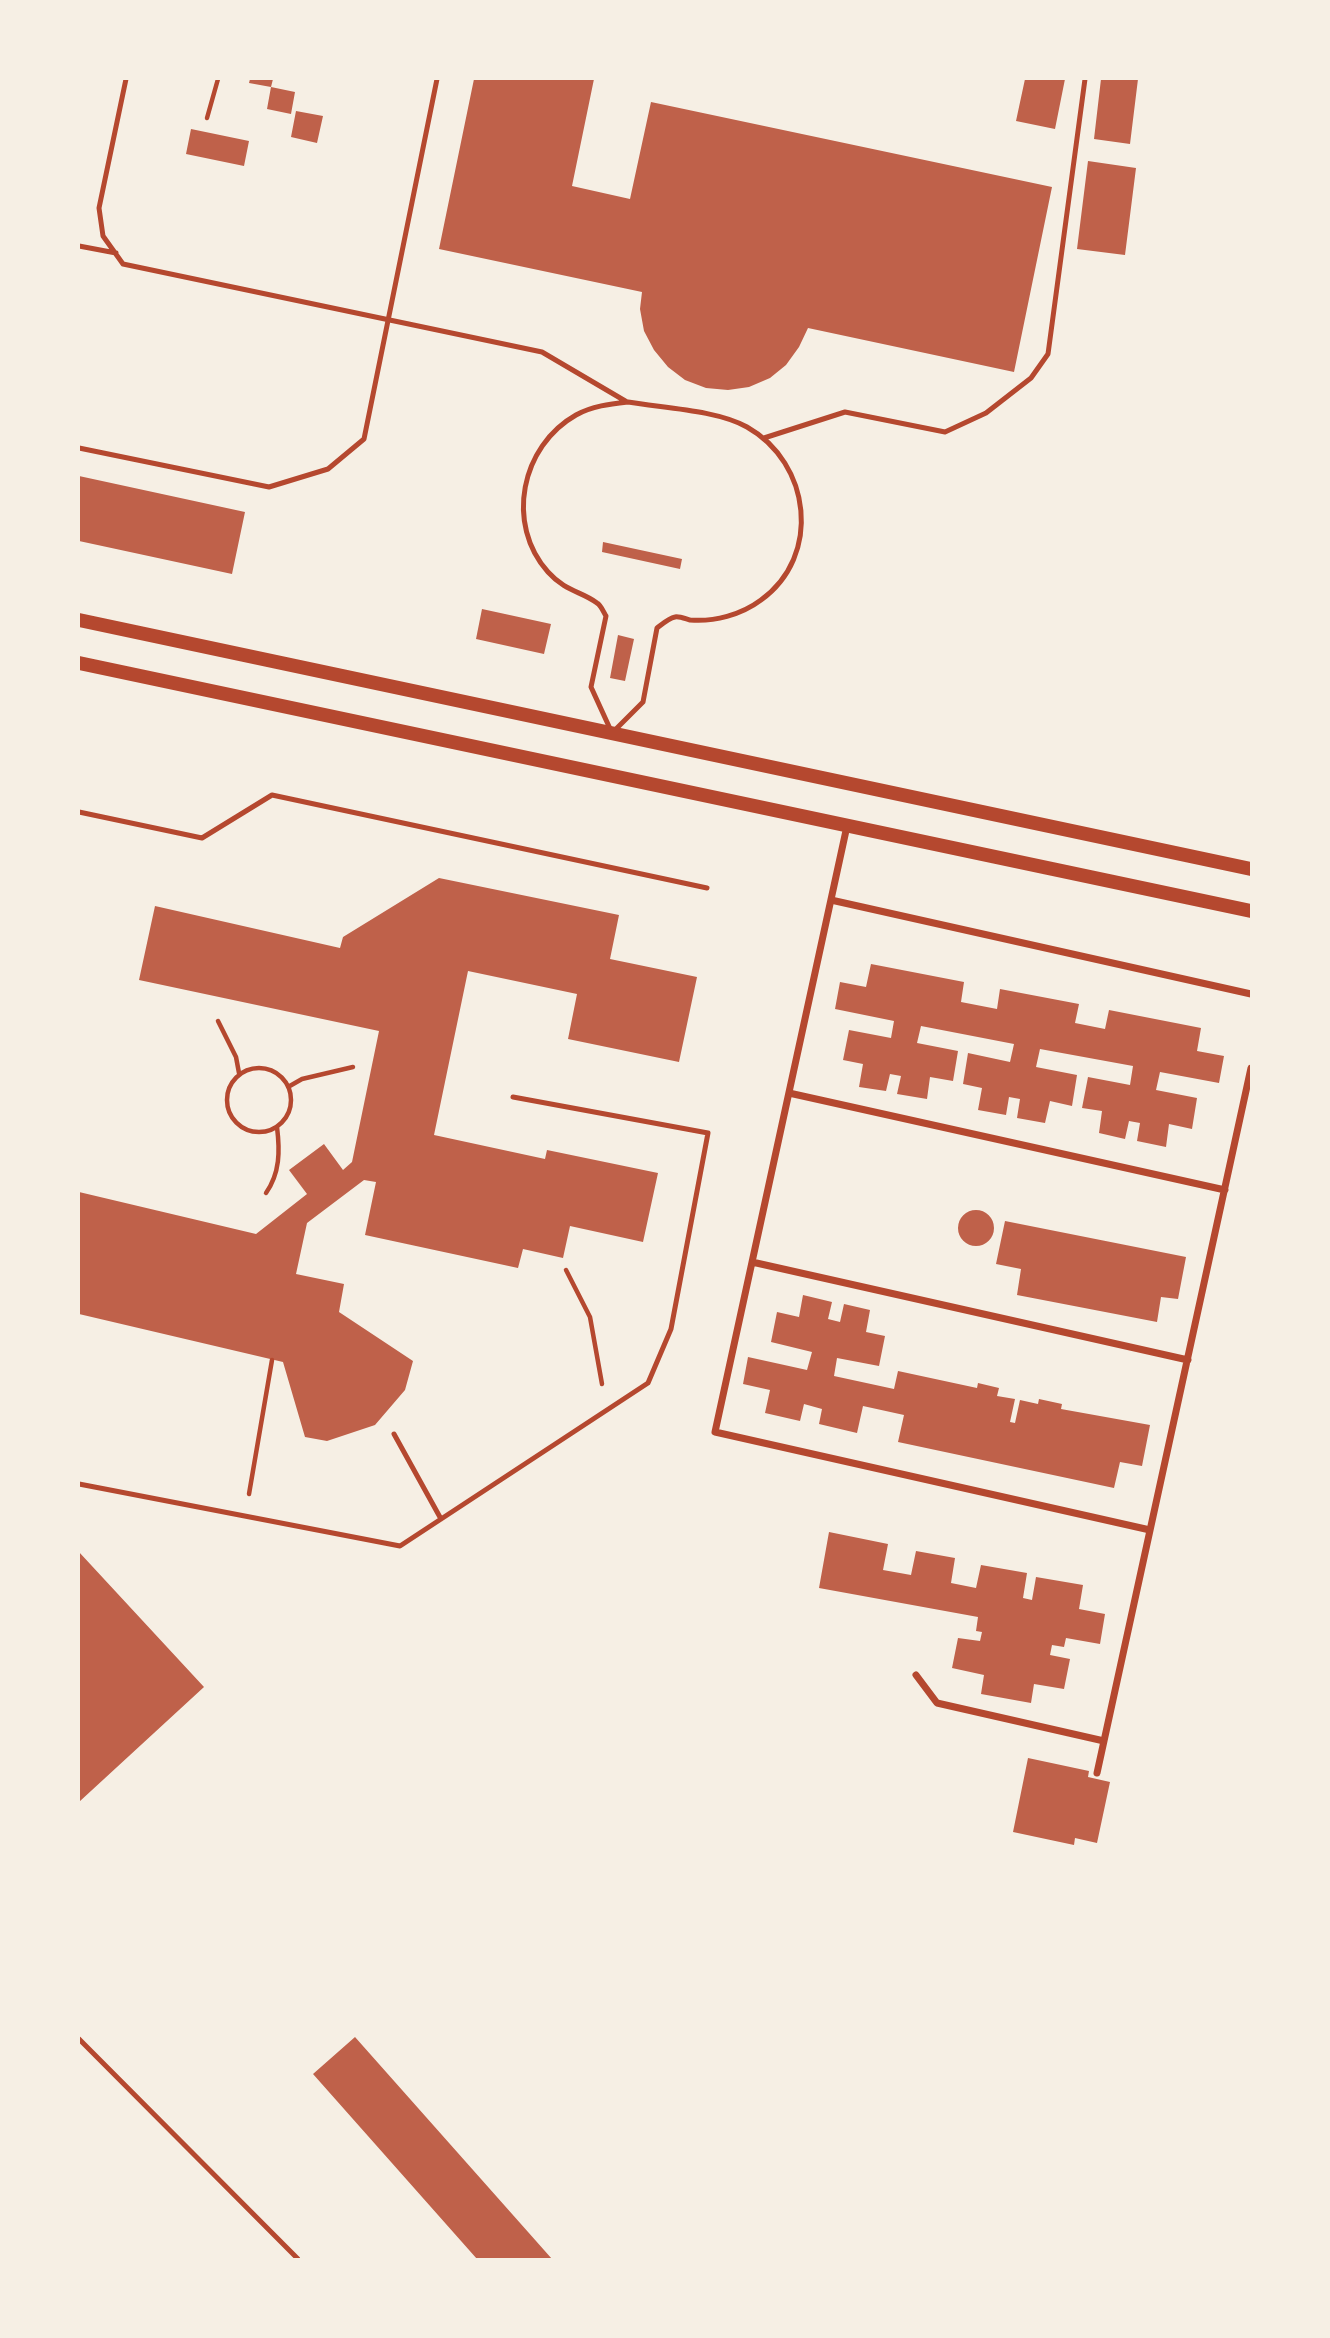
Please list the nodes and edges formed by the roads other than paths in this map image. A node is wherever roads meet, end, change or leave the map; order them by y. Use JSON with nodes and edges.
{"nodes":[{"id":1,"x":126,"y":79,"type":"edge"},
{"id":2,"x":437,"y":79,"type":"edge"},
{"id":3,"x":1085,"y":79,"type":"edge"},
{"id":4,"x":79,"y":246,"type":"edge"},
{"id":5,"x":116,"y":253,"type":"junction"},
{"id":6,"x":387,"y":320,"type":"junction"},
{"id":7,"x":628,"y":402,"type":"junction"},
{"id":8,"x":764,"y":438,"type":"junction"},
{"id":9,"x":79,"y":448,"type":"edge"},
{"id":10,"x":79,"y":620,"type":"edge"},
{"id":11,"x":79,"y":663,"type":"edge"},
{"id":12,"x":612,"y":733,"type":"junction"},
{"id":13,"x":79,"y":812,"type":"edge"},
{"id":14,"x":847,"y":825,"type":"junction"},
{"id":15,"x":1251,"y":869,"type":"edge"},
{"id":16,"x":707,"y":888,"type":"dead end"},
{"id":17,"x":831,"y":900,"type":"junction"},
{"id":18,"x":1251,"y":911,"type":"edge"},
{"id":19,"x":1251,"y":994,"type":"edge"},
{"id":20,"x":1251,"y":1068,"type":"edge"},
{"id":21,"x":789,"y":1093,"type":"junction"},
{"id":22,"x":513,"y":1097,"type":"dead end"},
{"id":23,"x":1225,"y":1190,"type":"junction"},
{"id":24,"x":752,"y":1262,"type":"junction"},
{"id":25,"x":1188,"y":1360,"type":"junction"},
{"id":26,"x":394,"y":1434,"type":"dead end"},
{"id":27,"x":79,"y":1484,"type":"edge"},
{"id":28,"x":441,"y":1519,"type":"junction"},
{"id":29,"x":1150,"y":1530,"type":"junction"},
{"id":30,"x":916,"y":1675,"type":"dead end"},
{"id":31,"x":1104,"y":1741,"type":"junction"},
{"id":32,"x":1097,"y":1773,"type":"dead end"},
{"id":33,"x":79,"y":2039,"type":"edge"},
{"id":34,"x":298,"y":2259,"type":"edge"}],
"edges":[{"from":1,"to":5,"type":"lane"},
{"from":2,"to":6,"type":"lane"},
{"from":3,"to":8,"type":"lane"},
{"from":4,"to":5,"type":"lane"},
{"from":5,"to":6,"type":"lane"},
{"from":6,"to":7,"type":"lane"},
{"from":6,"to":9,"type":"lane"},
{"from":7,"to":8,"type":"lane"},
{"from":7,"to":12,"type":"lane"},
{"from":8,"to":12,"type":"lane"},
{"from":10,"to":12,"type":"main road"},
{"from":11,"to":14,"type":"main road"},
{"from":12,"to":15,"type":"main road"},
{"from":13,"to":16,"type":"lane"},
{"from":14,"to":17,"type":"street"},
{"from":14,"to":18,"type":"main road"},
{"from":17,"to":19,"type":"street"},
{"from":17,"to":21,"type":"street"},
{"from":20,"to":23,"type":"street"},
{"from":21,"to":23,"type":"street"},
{"from":21,"to":24,"type":"street"},
{"from":22,"to":28,"type":"lane"},
{"from":23,"to":25,"type":"street"},
{"from":24,"to":25,"type":"street"},
{"from":24,"to":29,"type":"street"},
{"from":25,"to":29,"type":"street"},
{"from":26,"to":28,"type":"lane"},
{"from":27,"to":28,"type":"lane"},
{"from":29,"to":31,"type":"street"},
{"from":30,"to":31,"type":"street"},
{"from":31,"to":32,"type":"street"},
{"from":33,"to":34,"type":"lane"}]}
